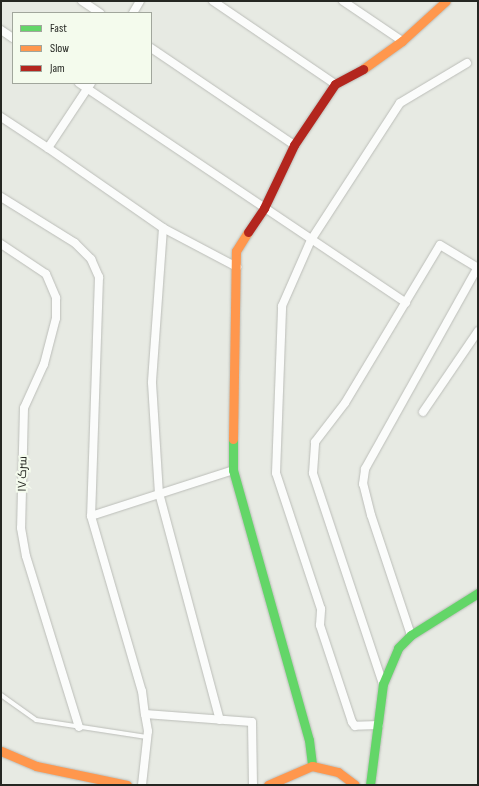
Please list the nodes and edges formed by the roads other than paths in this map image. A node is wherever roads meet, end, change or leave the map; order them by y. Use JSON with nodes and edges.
{"nodes":[{"id":1,"x":82,"y":1,"type":"edge"},
{"id":2,"x":140,"y":1,"type":"edge"},
{"id":3,"x":213,"y":1,"type":"edge"},
{"id":4,"x":343,"y":1,"type":"edge"},
{"id":5,"x":446,"y":1,"type":"edge"},
{"id":6,"x":98,"y":12,"type":"edge"},
{"id":7,"x":134,"y":12,"type":"edge"},
{"id":8,"x":1,"y":30,"type":"edge"},
{"id":9,"x":12,"y":37,"type":"edge"},
{"id":10,"x":402,"y":41,"type":"junction"},
{"id":11,"x":152,"y":49,"type":"edge"},
{"id":12,"x":467,"y":63,"type":"dead end"},
{"id":13,"x":335,"y":84,"type":"junction"},
{"id":14,"x":89,"y":86,"type":"edge"},
{"id":15,"x":1,"y":117,"type":"edge"},
{"id":16,"x":294,"y":145,"type":"junction"},
{"id":17,"x":48,"y":148,"type":"junction"},
{"id":18,"x":1,"y":197,"type":"edge"},
{"id":19,"x":264,"y":208,"type":"junction"},
{"id":20,"x":163,"y":228,"type":"junction"},
{"id":21,"x":310,"y":240,"type":"junction"},
{"id":22,"x":1,"y":244,"type":"edge"},
{"id":23,"x":237,"y":267,"type":"junction"},
{"id":24,"x":478,"y":268,"type":"edge"},
{"id":25,"x":406,"y":303,"type":"junction"},
{"id":26,"x":478,"y":331,"type":"edge"},
{"id":27,"x":423,"y":412,"type":"dead end"},
{"id":28,"x":233,"y":470,"type":"junction"},
{"id":29,"x":159,"y":493,"type":"junction"},
{"id":30,"x":91,"y":516,"type":"junction"},
{"id":31,"x":478,"y":593,"type":"edge"},
{"id":32,"x":411,"y":635,"type":"junction"},
{"id":33,"x":383,"y":684,"type":"junction"},
{"id":34,"x":1,"y":695,"type":"edge"},
{"id":35,"x":145,"y":714,"type":"junction"},
{"id":36,"x":220,"y":720,"type":"junction"},
{"id":37,"x":379,"y":725,"type":"junction"},
{"id":38,"x":79,"y":727,"type":"junction"},
{"id":39,"x":147,"y":737,"type":"junction"},
{"id":40,"x":1,"y":751,"type":"edge"},
{"id":41,"x":312,"y":766,"type":"junction"},
{"id":42,"x":127,"y":785,"type":"edge"},
{"id":43,"x":142,"y":785,"type":"edge"},
{"id":44,"x":253,"y":785,"type":"edge"},
{"id":45,"x":268,"y":785,"type":"edge"},
{"id":46,"x":355,"y":785,"type":"edge"},
{"id":47,"x":370,"y":785,"type":"edge"}],
"edges":[{"from":1,"to":6,"type":"street"},
{"from":2,"to":7,"type":"street"},
{"from":3,"to":13,"type":"street"},
{"from":4,"to":10,"type":"street"},
{"from":5,"to":10,"type":"street"},
{"from":8,"to":9,"type":"street"},
{"from":10,"to":13,"type":"street"},
{"from":11,"to":16,"type":"street"},
{"from":12,"to":21,"type":"street"},
{"from":13,"to":16,"type":"street"},
{"from":14,"to":17,"type":"street"},
{"from":14,"to":19,"type":"street"},
{"from":15,"to":17,"type":"street"},
{"from":16,"to":19,"type":"street"},
{"from":17,"to":20,"type":"street"},
{"from":18,"to":30,"type":"street"},
{"from":19,"to":21,"type":"street"},
{"from":19,"to":23,"type":"street"},
{"from":20,"to":23,"type":"street"},
{"from":20,"to":29,"type":"street"},
{"from":21,"to":25,"type":"street"},
{"from":21,"to":37,"type":"street"},
{"from":22,"to":38,"type":"street","name":"سرک ۱۷"},
{"from":23,"to":28,"type":"street"},
{"from":24,"to":25,"type":"street"},
{"from":24,"to":32,"type":"street"},
{"from":25,"to":33,"type":"street"},
{"from":26,"to":27,"type":"street"},
{"from":28,"to":29,"type":"street"},
{"from":28,"to":41,"type":"street"},
{"from":29,"to":30,"type":"street"},
{"from":29,"to":36,"type":"street"},
{"from":30,"to":35,"type":"street"},
{"from":31,"to":32,"type":"street"},
{"from":32,"to":33,"type":"street"},
{"from":33,"to":37,"type":"street"},
{"from":34,"to":38,"type":"lane"},
{"from":35,"to":36,"type":"street"},
{"from":35,"to":39,"type":"street"},
{"from":36,"to":44,"type":"street"},
{"from":37,"to":47,"type":"street"},
{"from":38,"to":39,"type":"lane"},
{"from":39,"to":43,"type":"street"},
{"from":40,"to":42,"type":"street"},
{"from":41,"to":45,"type":"street"},
{"from":41,"to":46,"type":"street"}]}
